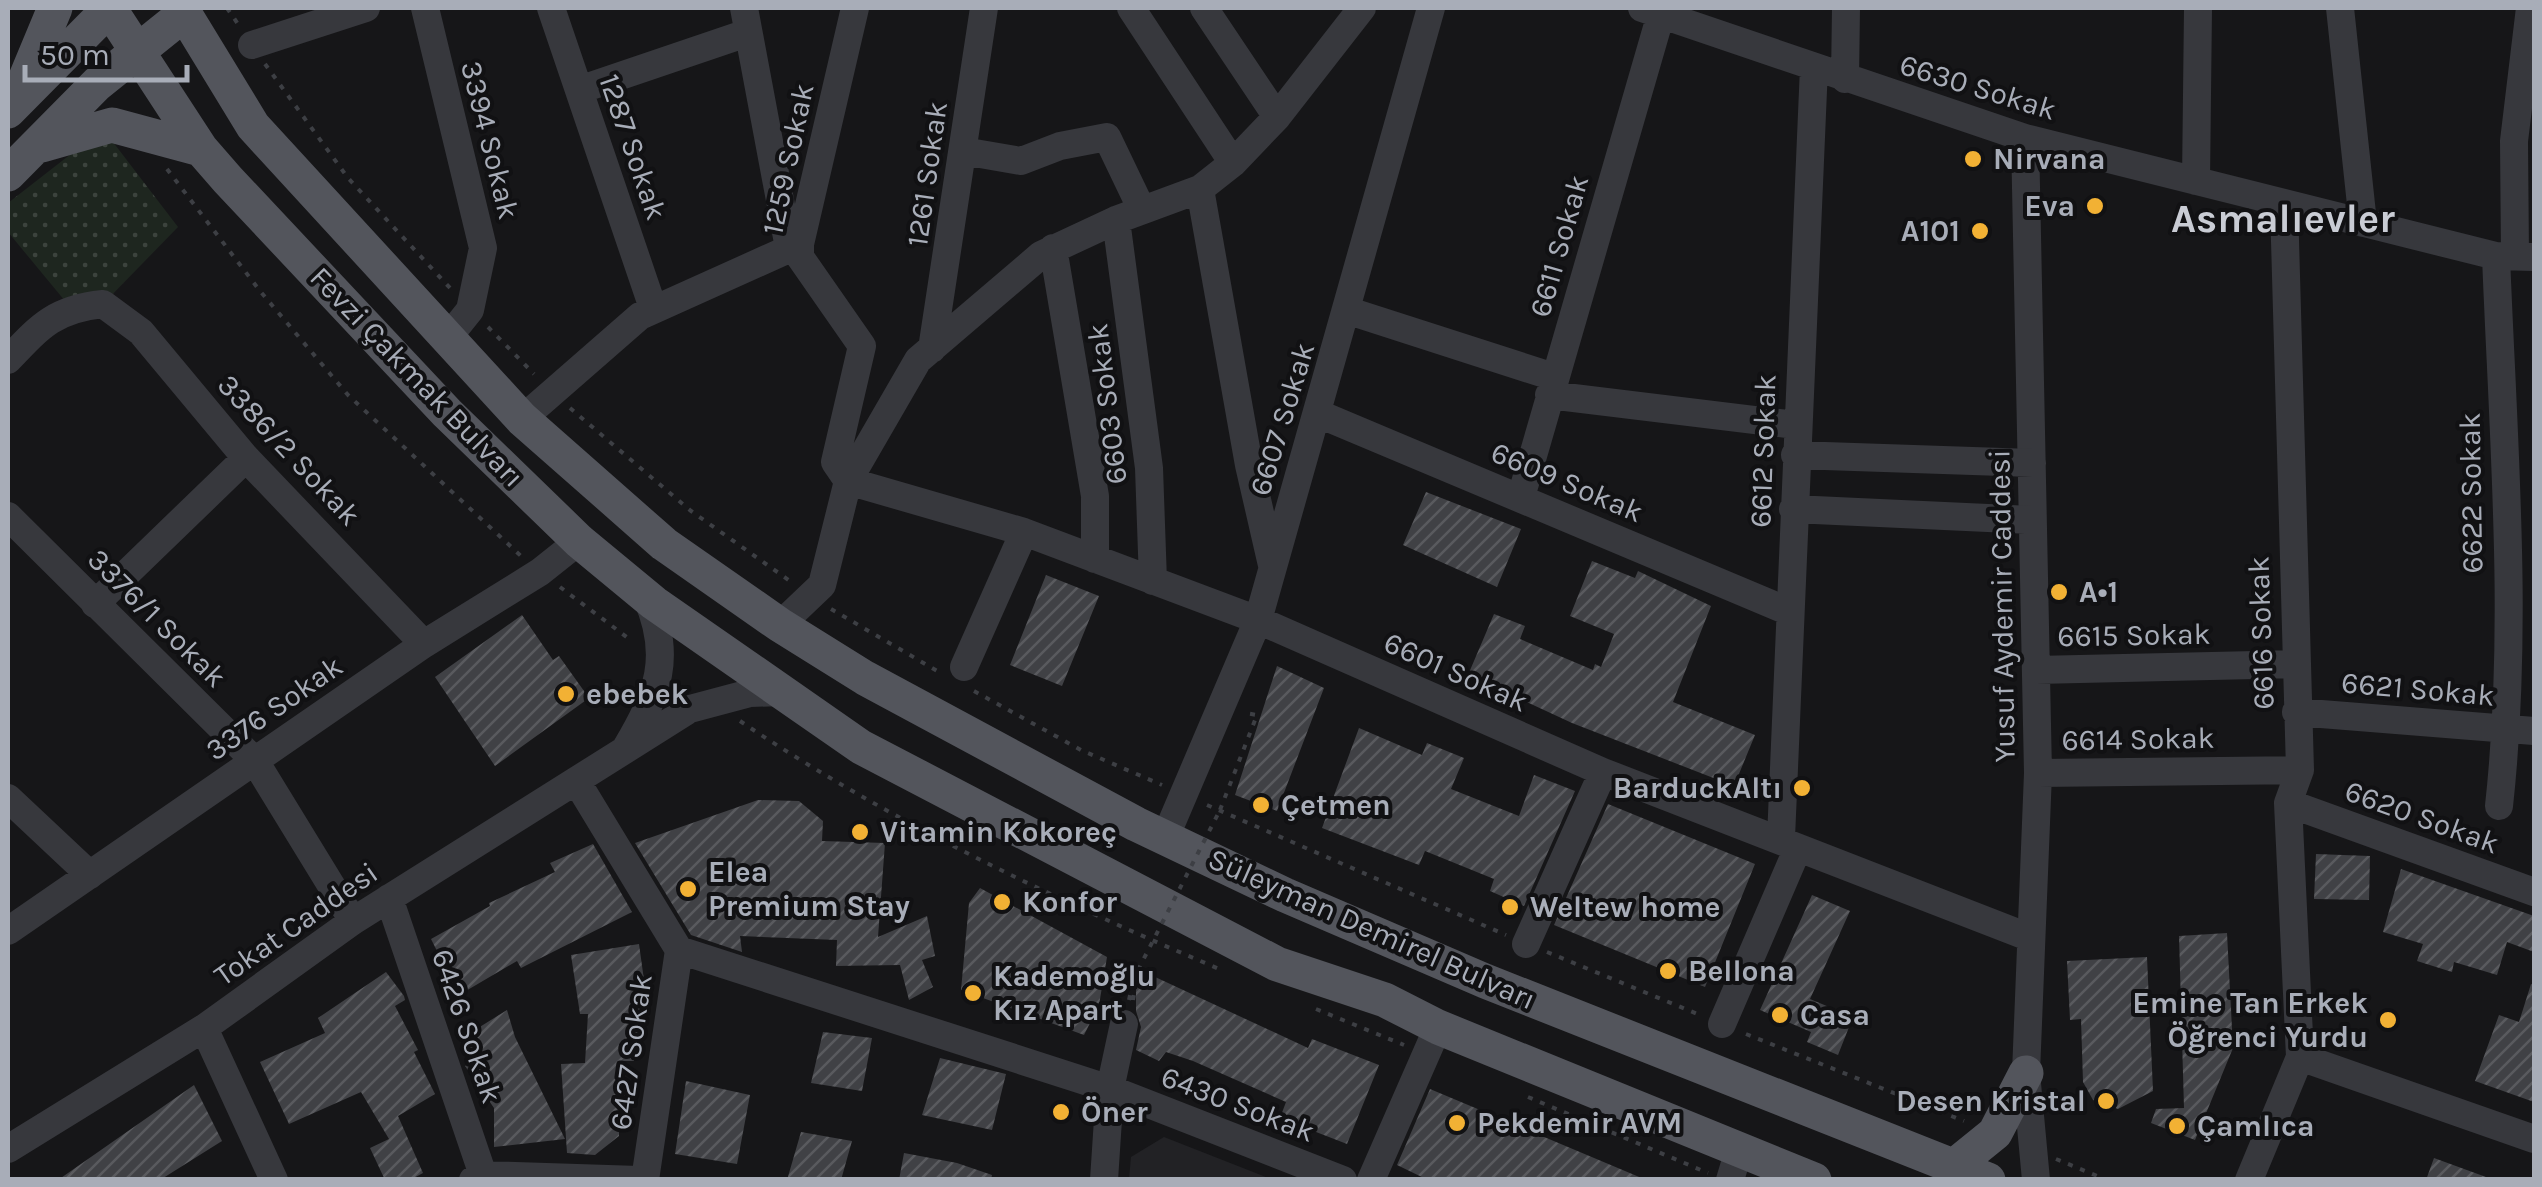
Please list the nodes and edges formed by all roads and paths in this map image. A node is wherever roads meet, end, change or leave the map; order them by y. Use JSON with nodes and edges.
{"nodes":[{"id":1,"x":56,"y":8,"type":"edge"},
{"id":2,"x":109,"y":8,"type":"edge"},
{"id":3,"x":227,"y":8,"type":"edge"},
{"id":4,"x":366,"y":8,"type":"edge"},
{"id":5,"x":425,"y":8,"type":"edge"},
{"id":6,"x":551,"y":8,"type":"edge"},
{"id":7,"x":856,"y":8,"type":"edge"},
{"id":8,"x":984,"y":8,"type":"edge"},
{"id":9,"x":1130,"y":8,"type":"edge"},
{"id":10,"x":1204,"y":8,"type":"edge"},
{"id":11,"x":1362,"y":8,"type":"edge"},
{"id":12,"x":1431,"y":8,"type":"edge"},
{"id":13,"x":1846,"y":8,"type":"edge"},
{"id":14,"x":2198,"y":8,"type":"edge"},
{"id":15,"x":2340,"y":8,"type":"edge"},
{"id":16,"x":2530,"y":8,"type":"edge"},
{"id":17,"x":182,"y":11,"type":"edge"},
{"id":18,"x":1651,"y":11,"type":"edge"},
{"id":19,"x":745,"y":20,"type":"edge"},
{"id":20,"x":252,"y":45,"type":"junction"},
{"id":21,"x":135,"y":51,"type":"junction"},
{"id":22,"x":1814,"y":67,"type":"junction"},
{"id":23,"x":1845,"y":79,"type":"junction"},
{"id":24,"x":579,"y":90,"type":"junction"},
{"id":25,"x":9,"y":110,"type":"edge"},
{"id":26,"x":1278,"y":117,"type":"junction"},
{"id":27,"x":2025,"y":138,"type":"junction"},
{"id":28,"x":36,"y":147,"type":"junction"},
{"id":29,"x":201,"y":150,"type":"junction"},
{"id":30,"x":963,"y":150,"type":"junction"},
{"id":31,"x":1234,"y":163,"type":"junction"},
{"id":32,"x":8,"y":174,"type":"edge"},
{"id":33,"x":2196,"y":181,"type":"junction"},
{"id":34,"x":1200,"y":189,"type":"junction"},
{"id":35,"x":2284,"y":205,"type":"junction"},
{"id":36,"x":1129,"y":215,"type":"junction"},
{"id":37,"x":2363,"y":224,"type":"junction"},
{"id":38,"x":794,"y":246,"type":"junction"},
{"id":39,"x":1053,"y":248,"type":"junction"},
{"id":40,"x":2515,"y":256,"type":"edge"},
{"id":41,"x":653,"y":308,"type":"junction"},
{"id":42,"x":470,"y":310,"type":"junction"},
{"id":43,"x":1348,"y":310,"type":"junction"},
{"id":44,"x":446,"y":340,"type":"junction"},
{"id":45,"x":932,"y":349,"type":"junction"},
{"id":46,"x":8,"y":360,"type":"edge"},
{"id":47,"x":1552,"y":386,"type":"junction"},
{"id":48,"x":551,"y":390,"type":"junction"},
{"id":49,"x":1318,"y":414,"type":"junction"},
{"id":50,"x":522,"y":419,"type":"junction"},
{"id":51,"x":1796,"y":426,"type":"junction"},
{"id":52,"x":1795,"y":456,"type":"junction"},
{"id":53,"x":246,"y":458,"type":"junction"},
{"id":54,"x":2032,"y":462,"type":"junction"},
{"id":55,"x":848,"y":480,"type":"junction"},
{"id":56,"x":1521,"y":497,"type":"junction"},
{"id":57,"x":2506,"y":501,"type":"junction"},
{"id":58,"x":2534,"y":503,"type":"edge"},
{"id":59,"x":1793,"y":509,"type":"junction"},
{"id":60,"x":8,"y":516,"type":"edge"},
{"id":61,"x":2030,"y":520,"type":"junction"},
{"id":62,"x":1024,"y":532,"type":"junction"},
{"id":63,"x":578,"y":541,"type":"junction"},
{"id":64,"x":1095,"y":559,"type":"junction"},
{"id":65,"x":1272,"y":566,"type":"junction"},
{"id":66,"x":1153,"y":581,"type":"junction"},
{"id":67,"x":646,"y":596,"type":"junction"},
{"id":68,"x":812,"y":596,"type":"junction"},
{"id":69,"x":95,"y":604,"type":"junction"},
{"id":70,"x":1790,"y":612,"type":"junction"},
{"id":71,"x":1258,"y":620,"type":"junction"},
{"id":72,"x":780,"y":625,"type":"junction"},
{"id":73,"x":424,"y":644,"type":"junction"},
{"id":74,"x":2294,"y":664,"type":"junction"},
{"id":75,"x":2036,"y":670,"type":"junction"},
{"id":76,"x":958,"y":676,"type":"junction"},
{"id":77,"x":782,"y":692,"type":"junction"},
{"id":78,"x":2296,"y":712,"type":"junction"},
{"id":79,"x":1239,"y":728,"type":"dead end"},
{"id":80,"x":2521,"y":730,"type":"edge"},
{"id":81,"x":623,"y":754,"type":"junction"},
{"id":82,"x":256,"y":761,"type":"junction"},
{"id":83,"x":2300,"y":770,"type":"junction"},
{"id":84,"x":1603,"y":772,"type":"junction"},
{"id":85,"x":2038,"y":773,"type":"junction"},
{"id":86,"x":577,"y":782,"type":"junction"},
{"id":87,"x":1184,"y":794,"type":"junction"},
{"id":88,"x":8,"y":798,"type":"edge"},
{"id":89,"x":2288,"y":803,"type":"junction"},
{"id":90,"x":2499,"y":806,"type":"dead end"},
{"id":91,"x":1220,"y":810,"type":"junction"},
{"id":92,"x":1165,"y":838,"type":"junction"},
{"id":93,"x":1789,"y":844,"type":"junction"},
{"id":94,"x":90,"y":875,"type":"junction"},
{"id":95,"x":2534,"y":892,"type":"edge"},
{"id":96,"x":388,"y":898,"type":"junction"},
{"id":97,"x":352,"y":921,"type":"junction"},
{"id":98,"x":8,"y":931,"type":"edge"},
{"id":99,"x":2031,"y":938,"type":"junction"},
{"id":100,"x":1526,"y":944,"type":"junction"},
{"id":101,"x":678,"y":950,"type":"junction"},
{"id":102,"x":1138,"y":970,"type":"dead end"},
{"id":103,"x":1124,"y":1024,"type":"dead end"},
{"id":104,"x":1722,"y":1024,"type":"junction"},
{"id":105,"x":1438,"y":1027,"type":"junction"},
{"id":106,"x":204,"y":1028,"type":"junction"},
{"id":107,"x":2300,"y":1057,"type":"junction"},
{"id":108,"x":2026,"y":1072,"type":"junction"},
{"id":109,"x":1110,"y":1089,"type":"junction"},
{"id":110,"x":1995,"y":1133,"type":"junction"},
{"id":111,"x":2534,"y":1139,"type":"edge"},
{"id":112,"x":8,"y":1149,"type":"edge"},
{"id":113,"x":1734,"y":1165,"type":"edge"},
{"id":114,"x":1954,"y":1166,"type":"junction"},
{"id":115,"x":478,"y":1178,"type":"edge"},
{"id":116,"x":274,"y":1180,"type":"edge"},
{"id":117,"x":642,"y":1180,"type":"edge"},
{"id":118,"x":1104,"y":1180,"type":"edge"},
{"id":119,"x":1342,"y":1180,"type":"edge"},
{"id":120,"x":1371,"y":1180,"type":"edge"},
{"id":121,"x":1814,"y":1180,"type":"edge"},
{"id":122,"x":1988,"y":1180,"type":"edge"},
{"id":123,"x":2036,"y":1180,"type":"edge"},
{"id":124,"x":2248,"y":1180,"type":"edge"}],
"edges":[{"from":1,"to":25,"type":"main road"},
{"from":2,"to":21,"type":"main road","name":"Fevzi Çakmak Bulvarı"},
{"from":2,"to":25,"type":"main road"},
{"from":3,"to":20,"type":"path"},
{"from":4,"to":20,"type":"street"},
{"from":5,"to":42,"type":"street","name":"3394 Sokak"},
{"from":6,"to":24,"type":"street","name":"1287 Sokak"},
{"from":7,"to":38,"type":"street","name":"1259 Sokak"},
{"from":8,"to":30,"type":"street","name":"1261 Sokak"},
{"from":9,"to":31,"type":"street"},
{"from":10,"to":26,"type":"street"},
{"from":11,"to":26,"type":"street"},
{"from":12,"to":43,"type":"street","name":"6607 Sokak"},
{"from":13,"to":23,"type":"street"},
{"from":14,"to":33,"type":"street"},
{"from":15,"to":37,"type":"street"},
{"from":16,"to":40,"type":"street","name":"6622 Sokak"},
{"from":17,"to":21,"type":"main road"},
{"from":17,"to":44,"type":"main road","name":"Fevzi Çakmak Bulvarı"},
{"from":18,"to":22,"type":"street","name":"6630 Sokak"},
{"from":18,"to":47,"type":"street","name":"6611 Sokak"},
{"from":19,"to":24,"type":"street"},
{"from":19,"to":38,"type":"street"},
{"from":20,"to":42,"type":"path"},
{"from":21,"to":28,"type":"main road"},
{"from":21,"to":29,"type":"main road","name":"Fevzi Çakmak Bulvarı"},
{"from":22,"to":23,"type":"street","name":"6630 Sokak"},
{"from":22,"to":51,"type":"street","name":"6612 Sokak"},
{"from":23,"to":27,"type":"street","name":"6630 Sokak"},
{"from":24,"to":41,"type":"street","name":"1287 Sokak"},
{"from":26,"to":31,"type":"street"},
{"from":27,"to":33,"type":"street","name":"6630 Sokak"},
{"from":27,"to":54,"type":"street","name":"Yusuf Aydemir Caddesi"},
{"from":28,"to":29,"type":"main road"},
{"from":28,"to":32,"type":"main road"},
{"from":29,"to":63,"type":"main road","name":"Fevzi Çakmak Bulvarı"},
{"from":30,"to":36,"type":"street","name":"6603 Sokak"},
{"from":30,"to":45,"type":"street","name":"1261 Sokak"},
{"from":31,"to":34,"type":"street"},
{"from":33,"to":35,"type":"street","name":"6630 Sokak"},
{"from":34,"to":36,"type":"street"},
{"from":34,"to":65,"type":"street"},
{"from":35,"to":37,"type":"street","name":"6630 Sokak"},
{"from":35,"to":74,"type":"street","name":"6616 Sokak"},
{"from":36,"to":39,"type":"street"},
{"from":36,"to":66,"type":"street","name":"6603 Sokak"},
{"from":37,"to":40,"type":"street","name":"6630 Sokak"},
{"from":38,"to":41,"type":"street"},
{"from":38,"to":55,"type":"street","name":"1259 Sokak"},
{"from":39,"to":45,"type":"street"},
{"from":39,"to":64,"type":"street"},
{"from":40,"to":57,"type":"street","name":"6622 Sokak"},
{"from":41,"to":48,"type":"street"},
{"from":42,"to":44,"type":"street","name":"3394 Sokak"},
{"from":42,"to":48,"type":"path"},
{"from":43,"to":47,"type":"street"},
{"from":43,"to":49,"type":"street","name":"6607 Sokak"},
{"from":44,"to":50,"type":"main road","name":"Fevzi Çakmak Bulvarı"},
{"from":45,"to":55,"type":"street"},
{"from":46,"to":53,"type":"street","name":"3386/2 Sokak"},
{"from":47,"to":51,"type":"street"},
{"from":47,"to":56,"type":"street","name":"6611 Sokak"},
{"from":48,"to":50,"type":"street"},
{"from":48,"to":68,"type":"path"},
{"from":49,"to":56,"type":"street","name":"6609 Sokak"},
{"from":49,"to":65,"type":"street","name":"6607 Sokak"},
{"from":50,"to":72,"type":"main road","name":"Fevzi Çakmak Bulvarı"},
{"from":51,"to":52,"type":"street","name":"6612 Sokak"},
{"from":52,"to":54,"type":"street"},
{"from":52,"to":59,"type":"street","name":"6612 Sokak"},
{"from":53,"to":69,"type":"street"},
{"from":53,"to":73,"type":"street","name":"3386/2 Sokak"},
{"from":54,"to":61,"type":"street","name":"Yusuf Aydemir Caddesi"},
{"from":55,"to":62,"type":"street","name":"6601 Sokak"},
{"from":55,"to":68,"type":"street"},
{"from":56,"to":70,"type":"street","name":"6609 Sokak"},
{"from":57,"to":58,"type":"street"},
{"from":57,"to":80,"type":"street","name":"6622 Sokak"},
{"from":59,"to":61,"type":"street"},
{"from":59,"to":70,"type":"street","name":"6612 Sokak"},
{"from":60,"to":69,"type":"street","name":"3376/1 Sokak"},
{"from":61,"to":75,"type":"street","name":"Yusuf Aydemir Caddesi"},
{"from":62,"to":64,"type":"street","name":"6601 Sokak"},
{"from":62,"to":76,"type":"street"},
{"from":63,"to":67,"type":"main road","name":"Fevzi Çakmak Bulvarı"},
{"from":63,"to":73,"type":"street","name":"3376 Sokak"},
{"from":64,"to":66,"type":"street","name":"6601 Sokak"},
{"from":65,"to":71,"type":"street","name":"6607 Sokak"},
{"from":66,"to":71,"type":"street","name":"6601 Sokak"},
{"from":67,"to":77,"type":"main road","name":"Fevzi Çakmak Bulvarı"},
{"from":67,"to":81,"type":"street"},
{"from":68,"to":72,"type":"street"},
{"from":68,"to":76,"type":"path"},
{"from":69,"to":82,"type":"street","name":"3376/1 Sokak"},
{"from":70,"to":93,"type":"street","name":"6612 Sokak"},
{"from":71,"to":84,"type":"street","name":"6601 Sokak"},
{"from":71,"to":87,"type":"street","name":"6607 Sokak"},
{"from":72,"to":92,"type":"main road","name":"Süleyman Demirel Bulvarı"},
{"from":73,"to":82,"type":"street","name":"3376 Sokak"},
{"from":74,"to":75,"type":"street","name":"6615 Sokak"},
{"from":74,"to":78,"type":"street","name":"6616 Sokak"},
{"from":75,"to":85,"type":"street","name":"Yusuf Aydemir Caddesi"},
{"from":76,"to":87,"type":"path"},
{"from":77,"to":81,"type":"street","name":"Tokat Caddesi"},
{"from":77,"to":105,"type":"main road","name":"Süleyman Demirel Bulvarı"},
{"from":78,"to":80,"type":"street","name":"6621 Sokak"},
{"from":78,"to":83,"type":"street","name":"6616 Sokak"},
{"from":79,"to":91,"type":"path"},
{"from":80,"to":90,"type":"street","name":"6622 Sokak"},
{"from":81,"to":86,"type":"street","name":"Tokat Caddesi"},
{"from":82,"to":94,"type":"street","name":"3376 Sokak"},
{"from":82,"to":97,"type":"street","name":"3376/1 Sokak"},
{"from":83,"to":85,"type":"street","name":"6614 Sokak"},
{"from":83,"to":89,"type":"street","name":"6616 Sokak"},
{"from":84,"to":93,"type":"street","name":"6601 Sokak"},
{"from":84,"to":100,"type":"street"},
{"from":85,"to":99,"type":"street","name":"Yusuf Aydemir Caddesi"},
{"from":86,"to":96,"type":"street","name":"Tokat Caddesi"},
{"from":86,"to":101,"type":"street","name":"6427 Sokak"},
{"from":87,"to":91,"type":"path"},
{"from":87,"to":92,"type":"street","name":"6607 Sokak"},
{"from":88,"to":94,"type":"street"},
{"from":89,"to":95,"type":"street","name":"6620 Sokak"},
{"from":89,"to":107,"type":"street","name":"6616 Sokak"},
{"from":91,"to":100,"type":"path"},
{"from":91,"to":102,"type":"path","bridge":true},
{"from":92,"to":114,"type":"main road","name":"Süleyman Demirel Bulvarı"},
{"from":93,"to":99,"type":"street","name":"6601 Sokak"},
{"from":93,"to":104,"type":"street"},
{"from":94,"to":98,"type":"street","name":"3376 Sokak"},
{"from":96,"to":97,"type":"street","name":"Tokat Caddesi"},
{"from":96,"to":115,"type":"street","name":"6426 Sokak"},
{"from":97,"to":106,"type":"street","name":"Tokat Caddesi"},
{"from":99,"to":108,"type":"street","name":"Yusuf Aydemir Caddesi"},
{"from":100,"to":104,"type":"path"},
{"from":101,"to":109,"type":"street","name":"6430 Sokak"},
{"from":101,"to":117,"type":"street","name":"6427 Sokak"},
{"from":103,"to":109,"type":"street"},
{"from":104,"to":110,"type":"path"},
{"from":105,"to":113,"type":"main road","name":"Süleyman Demirel Bulvarı"},
{"from":105,"to":120,"type":"street"},
{"from":106,"to":112,"type":"street","name":"Tokat Caddesi"},
{"from":106,"to":116,"type":"street"},
{"from":107,"to":111,"type":"street"},
{"from":107,"to":124,"type":"street"},
{"from":108,"to":110,"type":"main road"},
{"from":108,"to":123,"type":"street","name":"Yusuf Aydemir Caddesi"},
{"from":109,"to":118,"type":"street"},
{"from":109,"to":119,"type":"street","name":"6430 Sokak"},
{"from":110,"to":114,"type":"main road"},
{"from":113,"to":121,"type":"main road","name":"Süleyman Demirel Bulvarı"},
{"from":114,"to":122,"type":"main road","name":"Süleyman Demirel Bulvarı"},
{"from":115,"to":117,"type":"street"}]}
